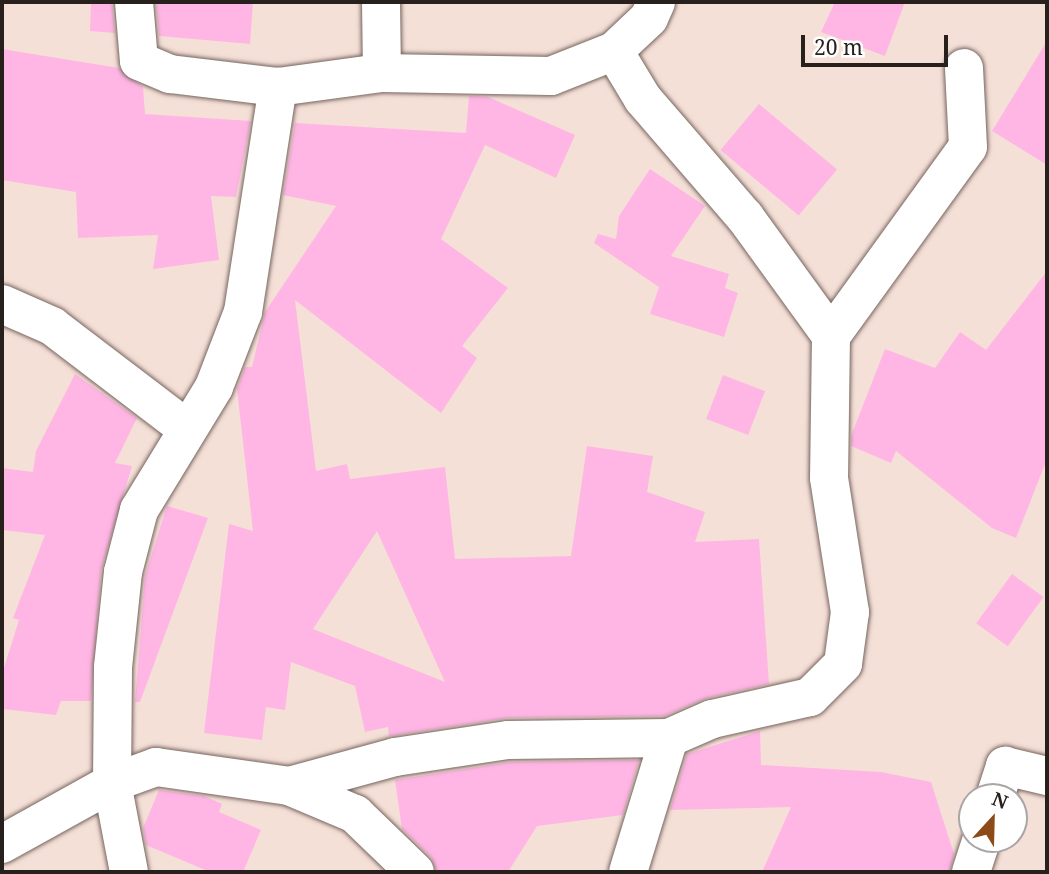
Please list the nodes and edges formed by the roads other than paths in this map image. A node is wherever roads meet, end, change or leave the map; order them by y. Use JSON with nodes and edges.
{"nodes":[{"id":1,"x":134,"y":2,"type":"edge"},
{"id":2,"x":381,"y":2,"type":"edge"},
{"id":3,"x":656,"y":2,"type":"edge"},
{"id":4,"x":614,"y":51,"type":"junction"},
{"id":5,"x":964,"y":68,"type":"dead end"},
{"id":6,"x":382,"y":73,"type":"junction"},
{"id":7,"x":278,"y":87,"type":"junction"},
{"id":8,"x":2,"y":304,"type":"edge"},
{"id":9,"x":831,"y":336,"type":"junction"},
{"id":10,"x":186,"y":428,"type":"junction"},
{"id":11,"x":669,"y":738,"type":"junction"},
{"id":12,"x":1047,"y":776,"type":"edge"},
{"id":13,"x":113,"y":783,"type":"junction"},
{"id":14,"x":1000,"y":783,"type":"edge"},
{"id":15,"x":289,"y":786,"type":"junction"},
{"id":16,"x":2,"y":844,"type":"edge"},
{"id":17,"x":977,"y":853,"type":"edge"},
{"id":18,"x":129,"y":872,"type":"edge"},
{"id":19,"x":415,"y":872,"type":"edge"},
{"id":20,"x":628,"y":872,"type":"edge"},
{"id":21,"x":971,"y":872,"type":"edge"}],
"edges":[{"from":1,"to":7,"type":"street"},
{"from":2,"to":6,"type":"street"},
{"from":3,"to":4,"type":"street"},
{"from":4,"to":6,"type":"street"},
{"from":4,"to":9,"type":"street"},
{"from":5,"to":9,"type":"street"},
{"from":6,"to":7,"type":"street"},
{"from":7,"to":10,"type":"street"},
{"from":8,"to":10,"type":"street"},
{"from":9,"to":11,"type":"street"},
{"from":10,"to":13,"type":"street"},
{"from":11,"to":15,"type":"street"},
{"from":11,"to":20,"type":"street"},
{"from":12,"to":14,"type":"street"},
{"from":13,"to":15,"type":"street"},
{"from":13,"to":16,"type":"street"},
{"from":13,"to":18,"type":"street"},
{"from":15,"to":19,"type":"street"},
{"from":17,"to":21,"type":"street"}]}
